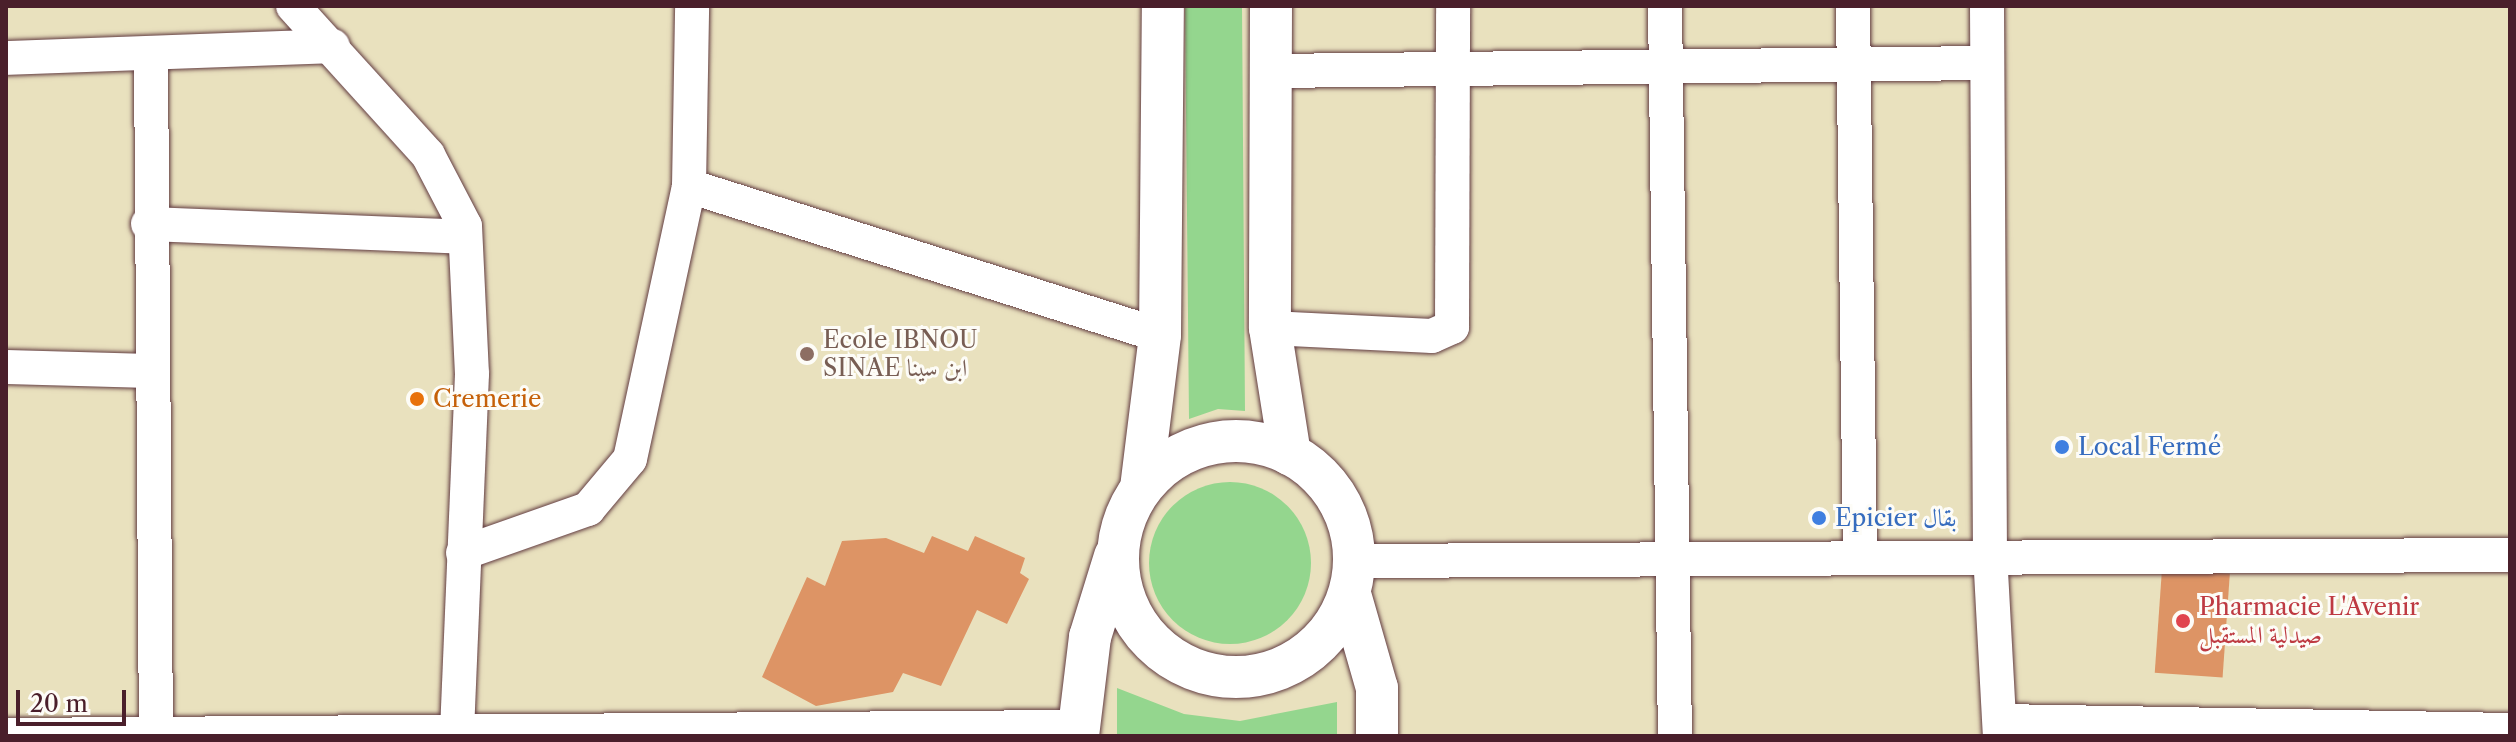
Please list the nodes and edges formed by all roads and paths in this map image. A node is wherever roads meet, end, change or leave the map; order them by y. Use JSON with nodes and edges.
{"nodes":[{"id":1,"x":293,"y":6,"type":"edge"},
{"id":2,"x":692,"y":6,"type":"edge"},
{"id":3,"x":1163,"y":6,"type":"edge"},
{"id":4,"x":1271,"y":6,"type":"edge"},
{"id":5,"x":1453,"y":6,"type":"edge"},
{"id":6,"x":1665,"y":6,"type":"edge"},
{"id":7,"x":1853,"y":6,"type":"edge"},
{"id":8,"x":1987,"y":6,"type":"edge"},
{"id":9,"x":333,"y":46,"type":"junction"},
{"id":10,"x":6,"y":58,"type":"edge"},
{"id":11,"x":151,"y":58,"type":"junction"},
{"id":12,"x":1853,"y":63,"type":"junction"},
{"id":13,"x":1987,"y":63,"type":"junction"},
{"id":14,"x":1667,"y":69,"type":"junction"},
{"id":15,"x":1270,"y":71,"type":"junction"},
{"id":16,"x":1455,"y":71,"type":"junction"},
{"id":17,"x":689,"y":186,"type":"junction"},
{"id":18,"x":148,"y":224,"type":"junction"},
{"id":19,"x":465,"y":237,"type":"junction"},
{"id":20,"x":1270,"y":328,"type":"junction"},
{"id":21,"x":1160,"y":335,"type":"junction"},
{"id":22,"x":6,"y":367,"type":"edge"},
{"id":23,"x":151,"y":371,"type":"junction"},
{"id":24,"x":1290,"y":454,"type":"junction"},
{"id":25,"x":1141,"y":488,"type":"junction"},
{"id":26,"x":1118,"y":547,"type":"junction"},
{"id":27,"x":463,"y":553,"type":"junction"},
{"id":28,"x":1990,"y":553,"type":"junction"},
{"id":29,"x":2510,"y":555,"type":"edge"},
{"id":30,"x":1860,"y":557,"type":"junction"},
{"id":31,"x":1670,"y":563,"type":"junction"},
{"id":32,"x":1352,"y":577,"type":"junction"},
{"id":33,"x":2000,"y":729,"type":"edge"},
{"id":34,"x":2510,"y":730,"type":"edge"},
{"id":35,"x":1078,"y":732,"type":"edge"},
{"id":36,"x":457,"y":734,"type":"edge"},
{"id":37,"x":6,"y":735,"type":"edge"},
{"id":38,"x":156,"y":735,"type":"edge"},
{"id":39,"x":759,"y":735,"type":"edge"},
{"id":40,"x":1377,"y":736,"type":"edge"},
{"id":41,"x":1675,"y":736,"type":"edge"}],
"edges":[{"from":1,"to":9,"type":"street"},
{"from":2,"to":17,"type":"street"},
{"from":3,"to":21,"type":"street"},
{"from":4,"to":15,"type":"street"},
{"from":5,"to":16,"type":"street"},
{"from":6,"to":14,"type":"street"},
{"from":7,"to":12,"type":"street"},
{"from":8,"to":13,"type":"street"},
{"from":9,"to":11,"type":"street"},
{"from":9,"to":19,"type":"street"},
{"from":10,"to":11,"type":"street"},
{"from":11,"to":18,"type":"street"},
{"from":12,"to":13,"type":"street"},
{"from":12,"to":14,"type":"street"},
{"from":12,"to":30,"type":"street"},
{"from":13,"to":28,"type":"street"},
{"from":14,"to":16,"type":"street"},
{"from":14,"to":31,"type":"street"},
{"from":15,"to":16,"type":"street"},
{"from":15,"to":20,"type":"street"},
{"from":16,"to":20,"type":"street"},
{"from":17,"to":21,"type":"street"},
{"from":17,"to":27,"type":"street"},
{"from":18,"to":19,"type":"street"},
{"from":18,"to":23,"type":"street"},
{"from":19,"to":27,"type":"street"},
{"from":20,"to":24,"type":"street"},
{"from":21,"to":25,"type":"street"},
{"from":22,"to":23,"type":"street"},
{"from":23,"to":38,"type":"street"},
{"from":24,"to":25,"type":"street"},
{"from":24,"to":32,"type":"street"},
{"from":25,"to":26,"type":"street"},
{"from":26,"to":32,"type":"street"},
{"from":26,"to":35,"type":"street"},
{"from":27,"to":36,"type":"street"},
{"from":28,"to":29,"type":"street"},
{"from":28,"to":30,"type":"street"},
{"from":28,"to":33,"type":"street"},
{"from":30,"to":31,"type":"street"},
{"from":31,"to":32,"type":"street"},
{"from":31,"to":41,"type":"street"},
{"from":32,"to":40,"type":"street"},
{"from":33,"to":34,"type":"street"},
{"from":35,"to":39,"type":"street"},
{"from":36,"to":38,"type":"street"},
{"from":36,"to":39,"type":"street"},
{"from":37,"to":38,"type":"street"}]}
